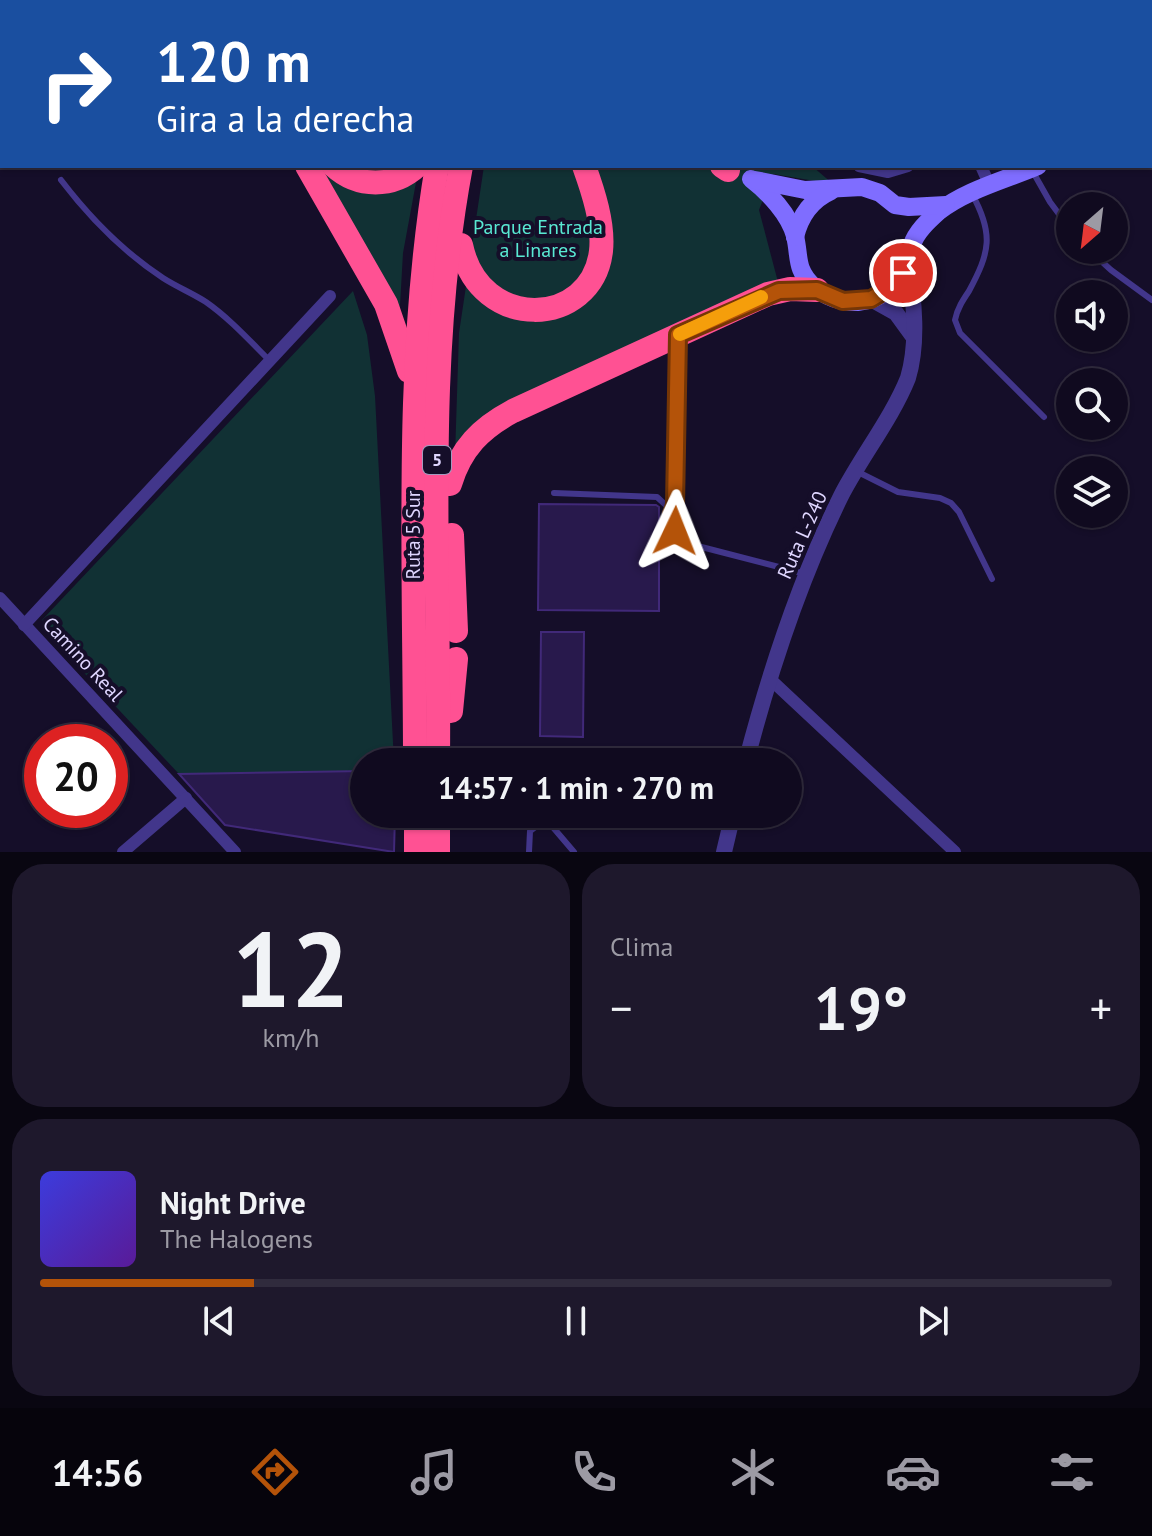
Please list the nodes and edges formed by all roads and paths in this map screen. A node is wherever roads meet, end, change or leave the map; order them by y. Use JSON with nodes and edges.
{"nodes":[{"id":1,"x":308,"y":168,"type":"edge"},
{"id":2,"x":337,"y":168,"type":"edge"},
{"id":3,"x":414,"y":168,"type":"edge"},
{"id":4,"x":437,"y":168,"type":"edge"},
{"id":5,"x":461,"y":168,"type":"edge"},
{"id":6,"x":474,"y":168,"type":"edge"},
{"id":7,"x":585,"y":168,"type":"edge"},
{"id":8,"x":724,"y":168,"type":"edge"},
{"id":9,"x":869,"y":168,"type":"edge"},
{"id":10,"x":901,"y":168,"type":"edge"},
{"id":11,"x":982,"y":168,"type":"edge"},
{"id":12,"x":1033,"y":168,"type":"edge"},
{"id":13,"x":1035,"y":168,"type":"edge"},
{"id":14,"x":751,"y":179,"type":"junction"},
{"id":15,"x":61,"y":180,"type":"dead end"},
{"id":16,"x":990,"y":186,"type":"junction"},
{"id":17,"x":834,"y":190,"type":"junction"},
{"id":18,"x":972,"y":194,"type":"junction"},
{"id":19,"x":952,"y":203,"type":"junction"},
{"id":20,"x":895,"y":205,"type":"junction"},
{"id":21,"x":1056,"y":210,"type":"edge"},
{"id":22,"x":795,"y":237,"type":"junction"},
{"id":23,"x":461,"y":245,"type":"junction"},
{"id":24,"x":909,"y":256,"type":"junction"},
{"id":25,"x":1104,"y":264,"type":"edge"},
{"id":26,"x":817,"y":290,"type":"junction"},
{"id":27,"x":330,"y":296,"type":"dead end"},
{"id":28,"x":871,"y":299,"type":"junction"},
{"id":29,"x":1152,"y":300,"type":"edge"},
{"id":30,"x":678,"y":335,"type":"junction"},
{"id":31,"x":912,"y":335,"type":"junction"},
{"id":32,"x":269,"y":360,"type":"junction"},
{"id":33,"x":415,"y":405,"type":"junction"},
{"id":34,"x":1044,"y":417,"type":"dead end"},
{"id":35,"x":855,"y":470,"type":"junction"},
{"id":36,"x":450,"y":484,"type":"junction"},
{"id":37,"x":554,"y":493,"type":"dead end"},
{"id":38,"x":672,"y":514,"type":"junction"},
{"id":39,"x":806,"y":574,"type":"junction"},
{"id":40,"x":992,"y":579,"type":"dead end"},
{"id":41,"x":0,"y":598,"type":"edge"},
{"id":42,"x":24,"y":625,"type":"junction"},
{"id":43,"x":456,"y":631,"type":"dead end"},
{"id":44,"x":456,"y":659,"type":"dead end"},
{"id":45,"x":769,"y":678,"type":"junction"},
{"id":46,"x":430,"y":748,"type":"edge"},
{"id":47,"x":431,"y":748,"type":"edge"},
{"id":48,"x":436,"y":748,"type":"edge"},
{"id":49,"x":750,"y":748,"type":"edge"},
{"id":50,"x":186,"y":798,"type":"junction"},
{"id":51,"x":416,"y":828,"type":"edge"},
{"id":52,"x":438,"y":828,"type":"edge"},
{"id":53,"x":730,"y":828,"type":"edge"},
{"id":54,"x":123,"y":852,"type":"edge"},
{"id":55,"x":235,"y":852,"type":"edge"},
{"id":56,"x":416,"y":852,"type":"edge"},
{"id":57,"x":438,"y":852,"type":"edge"},
{"id":58,"x":529,"y":852,"type":"edge"},
{"id":59,"x":574,"y":852,"type":"edge"},
{"id":60,"x":724,"y":852,"type":"edge"},
{"id":61,"x":955,"y":852,"type":"edge"}],
"edges":[{"from":1,"to":33,"type":"highway"},
{"from":2,"to":3,"type":"highway"},
{"from":4,"to":33,"type":"highway","name":"Ruta 5 Sur","number":"5"},
{"from":5,"to":47,"type":"highway","name":"Ruta 5 Sur","number":"5"},
{"from":6,"to":23,"type":"highway"},
{"from":7,"to":23,"type":"highway"},
{"from":8,"to":14,"type":"main road"},
{"from":9,"to":10,"type":"street"},
{"from":11,"to":16,"type":"street"},
{"from":12,"to":16,"type":"main road"},
{"from":13,"to":21,"type":"lane"},
{"from":14,"to":17,"type":"main road"},
{"from":14,"to":22,"type":"main road"},
{"from":15,"to":32,"type":"lane"},
{"from":16,"to":18,"type":"main road"},
{"from":17,"to":20,"type":"main road"},
{"from":17,"to":22,"type":"main road"},
{"from":18,"to":19,"type":"main road"},
{"from":18,"to":34,"type":"lane"},
{"from":19,"to":20,"type":"main road"},
{"from":19,"to":24,"type":"main road"},
{"from":20,"to":24,"type":"main road"},
{"from":22,"to":26,"type":"main road"},
{"from":23,"to":36,"type":"highway"},
{"from":24,"to":28,"type":"main road"},
{"from":24,"to":31,"type":"street","name":"Ruta L-240"},
{"from":25,"to":29,"type":"lane"},
{"from":26,"to":28,"type":"main road"},
{"from":26,"to":30,"type":"highway"},
{"from":27,"to":32,"type":"street"},
{"from":28,"to":31,"type":"street"},
{"from":30,"to":36,"type":"highway"},
{"from":30,"to":38,"type":"lane"},
{"from":31,"to":35,"type":"street","name":"Ruta L-240"},
{"from":32,"to":42,"type":"street"},
{"from":33,"to":46,"type":"highway","name":"Ruta 5 Sur","number":"5"},
{"from":35,"to":39,"type":"street","name":"Ruta L-240"},
{"from":35,"to":40,"type":"lane"},
{"from":36,"to":43,"type":"highway"},
{"from":37,"to":38,"type":"lane"},
{"from":38,"to":39,"type":"lane"},
{"from":39,"to":45,"type":"street","name":"Ruta L-240"},
{"from":41,"to":42,"type":"street","name":"Camino Real"},
{"from":42,"to":50,"type":"street","name":"Camino Real"},
{"from":44,"to":48,"type":"highway"},
{"from":45,"to":49,"type":"street","name":"Ruta L-240"},
{"from":45,"to":61,"type":"street"},
{"from":50,"to":54,"type":"street"},
{"from":50,"to":55,"type":"street","name":"Camino Real"},
{"from":51,"to":56,"type":"highway"},
{"from":52,"to":57,"type":"highway"},
{"from":53,"to":60,"type":"street"},
{"from":58,"to":59,"type":"lane"}]}
